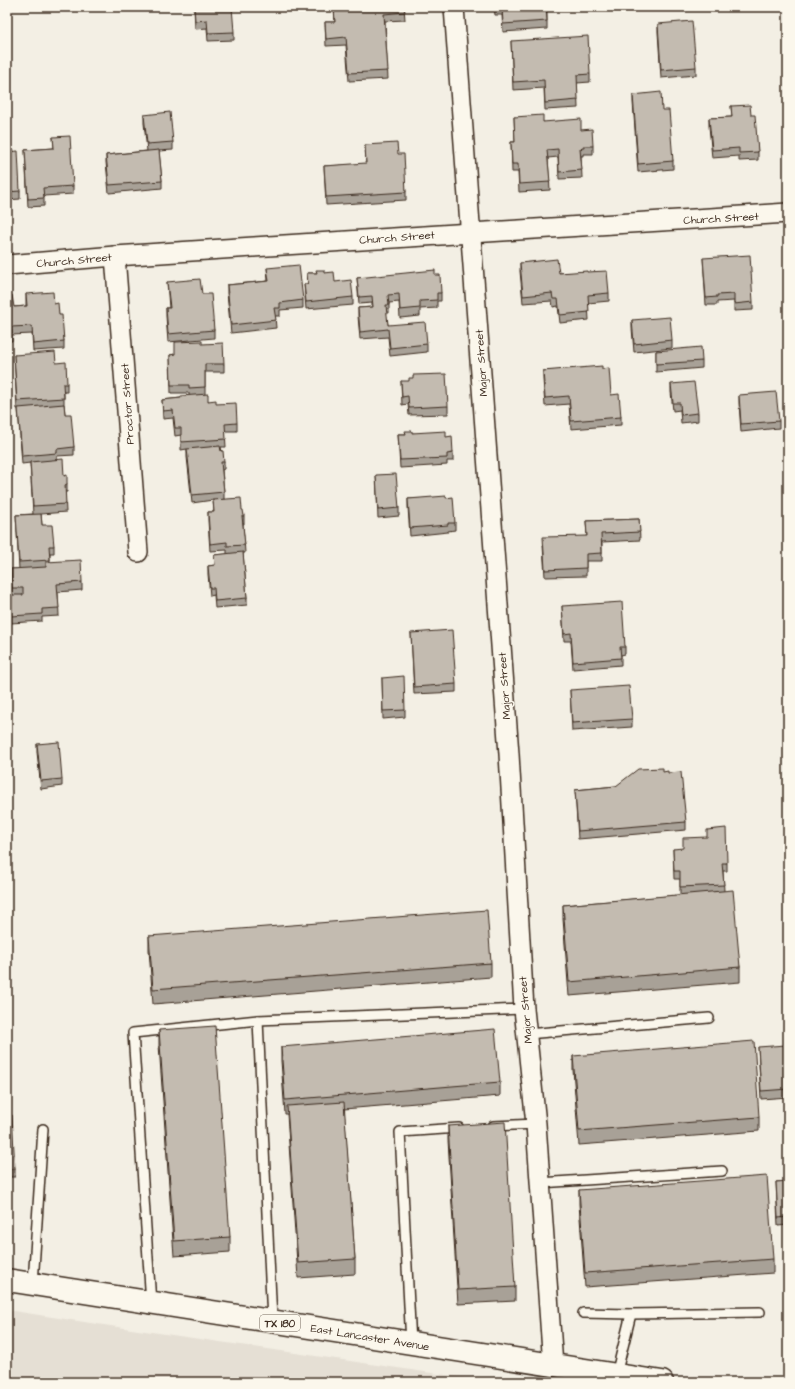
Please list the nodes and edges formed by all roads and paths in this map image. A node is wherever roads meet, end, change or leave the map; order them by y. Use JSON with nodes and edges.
{"nodes":[{"id":1,"x":454,"y":7,"type":"edge"},
{"id":2,"x":788,"y":213,"type":"edge"},
{"id":3,"x":471,"y":233,"type":"junction"},
{"id":4,"x":115,"y":256,"type":"junction"},
{"id":5,"x":7,"y":265,"type":"edge"},
{"id":6,"x":138,"y":552,"type":"dead end"},
{"id":7,"x":524,"y":1009,"type":"junction"},
{"id":8,"x":709,"y":1018,"type":"dead end"},
{"id":9,"x":258,"y":1020,"type":"junction"},
{"id":10,"x":527,"y":1034,"type":"junction"},
{"id":11,"x":536,"y":1124,"type":"junction"},
{"id":12,"x":480,"y":1127,"type":"edge"},
{"id":13,"x":464,"y":1128,"type":"edge"},
{"id":14,"x":43,"y":1129,"type":"dead end"},
{"id":15,"x":722,"y":1171,"type":"dead end"},
{"id":16,"x":540,"y":1183,"type":"junction"},
{"id":17,"x":7,"y":1280,"type":"edge"},
{"id":18,"x":33,"y":1284,"type":"junction"},
{"id":19,"x":151,"y":1303,"type":"junction"},
{"id":20,"x":760,"y":1312,"type":"dead end"},
{"id":21,"x":583,"y":1313,"type":"dead end"},
{"id":22,"x":631,"y":1314,"type":"junction"},
{"id":23,"x":272,"y":1321,"type":"junction"},
{"id":24,"x":411,"y":1344,"type":"junction"},
{"id":25,"x":553,"y":1366,"type":"junction"},
{"id":26,"x":616,"y":1375,"type":"junction"},
{"id":27,"x":662,"y":1382,"type":"edge"}],
"edges":[{"from":1,"to":3,"type":"street","name":"Major Street"},
{"from":2,"to":3,"type":"street","name":"Church Street"},
{"from":3,"to":4,"type":"street","name":"Church Street"},
{"from":3,"to":7,"type":"street","name":"Major Street"},
{"from":4,"to":5,"type":"street","name":"Church Street"},
{"from":4,"to":6,"type":"street","name":"Proctor Street"},
{"from":7,"to":9,"type":"lane"},
{"from":7,"to":10,"type":"street","name":"Major Street"},
{"from":8,"to":10,"type":"lane"},
{"from":9,"to":19,"type":"lane"},
{"from":9,"to":23,"type":"lane"},
{"from":10,"to":11,"type":"street","name":"Major Street"},
{"from":11,"to":12,"type":"lane"},
{"from":11,"to":16,"type":"street","name":"Major Street"},
{"from":13,"to":24,"type":"lane"},
{"from":14,"to":18,"type":"lane"},
{"from":15,"to":16,"type":"lane"},
{"from":16,"to":25,"type":"street","name":"Major Street"},
{"from":17,"to":18,"type":"main road","name":"East Lancaster Avenue","number":"TX 180"},
{"from":18,"to":19,"type":"main road","name":"East Lancaster Avenue","number":"TX 180"},
{"from":19,"to":23,"type":"main road","name":"East Lancaster Avenue","number":"TX 180"},
{"from":20,"to":22,"type":"lane"},
{"from":21,"to":22,"type":"lane"},
{"from":22,"to":26,"type":"lane"},
{"from":23,"to":24,"type":"main road","name":"East Lancaster Avenue","number":"TX 180"},
{"from":24,"to":25,"type":"main road","name":"East Lancaster Avenue","number":"TX 180"},
{"from":25,"to":26,"type":"main road","name":"East Lancaster Avenue","number":"TX 180"},
{"from":26,"to":27,"type":"main road","name":"East Lancaster Avenue","number":"TX 180"}]}
